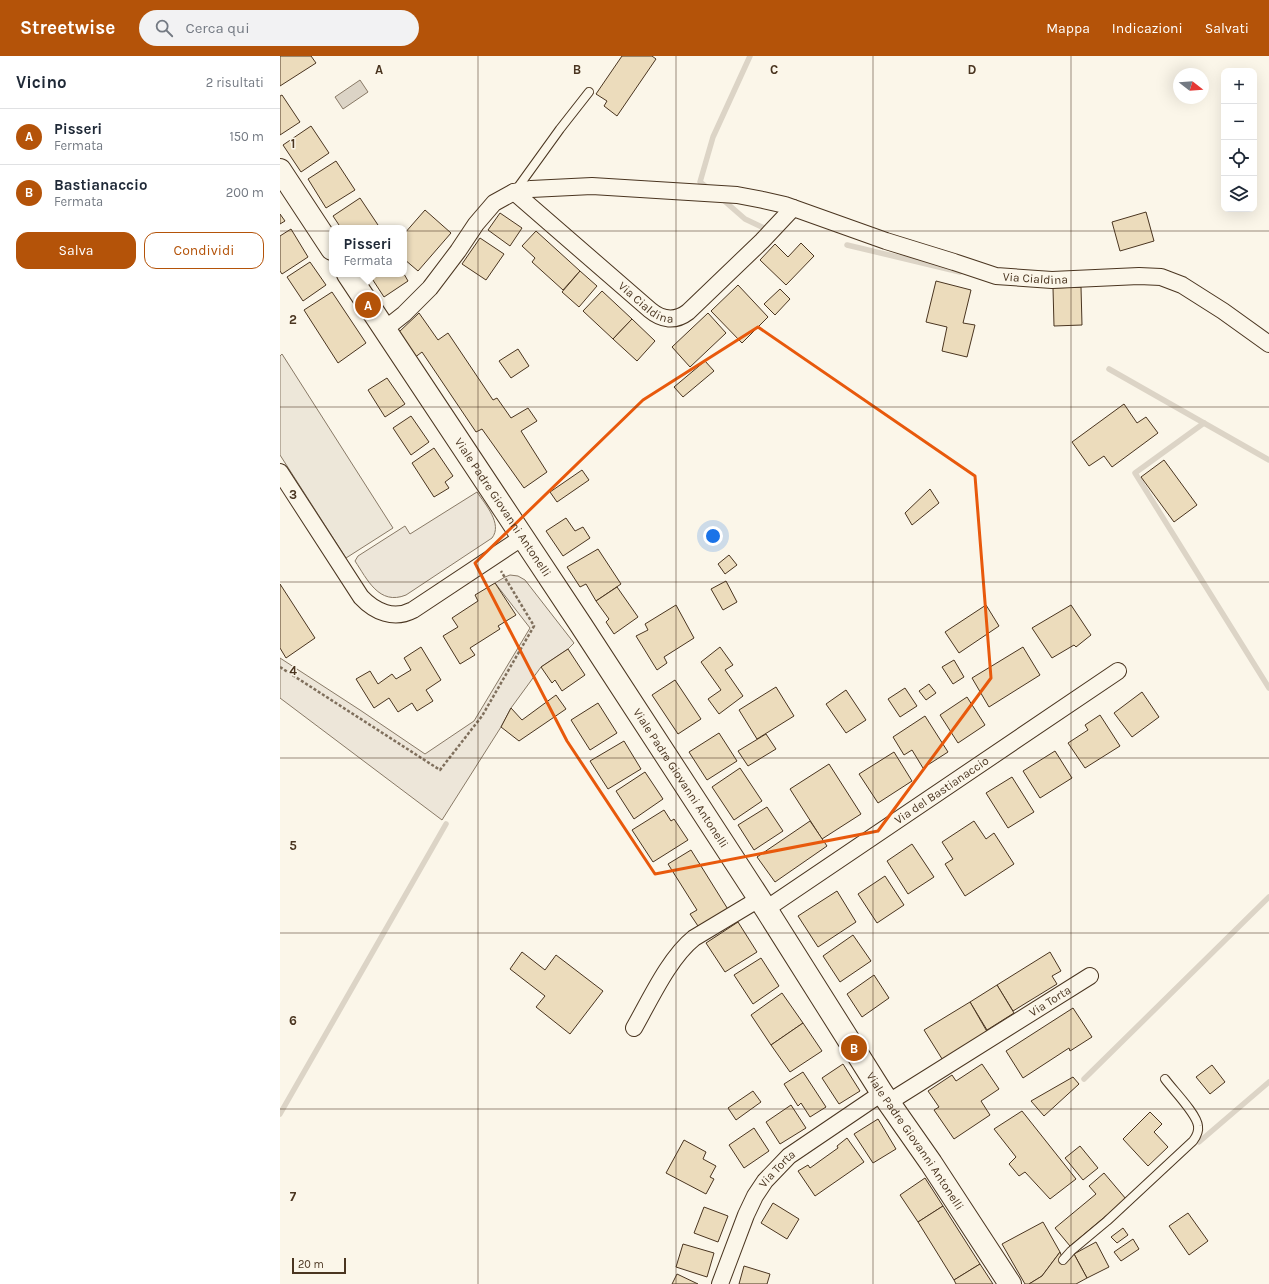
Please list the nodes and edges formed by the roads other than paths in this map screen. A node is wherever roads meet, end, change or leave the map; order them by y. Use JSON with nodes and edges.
{"nodes":[{"id":1,"x":589,"y":92,"type":"dead end"},
{"id":2,"x":280,"y":170,"type":"edge"},
{"id":3,"x":514,"y":192,"type":"junction"},
{"id":4,"x":793,"y":208,"type":"junction"},
{"id":5,"x":329,"y":244,"type":"edge"},
{"id":6,"x":350,"y":277,"type":"edge"},
{"id":7,"x":385,"y":330,"type":"junction"},
{"id":8,"x":1269,"y":344,"type":"edge"},
{"id":9,"x":280,"y":472,"type":"edge"},
{"id":10,"x":523,"y":537,"type":"junction"},
{"id":11,"x":1118,"y":671,"type":"dead end"},
{"id":12,"x":763,"y":904,"type":"junction"},
{"id":13,"x":1090,"y":976,"type":"dead end"},
{"id":14,"x":634,"y":1028,"type":"dead end"},
{"id":15,"x":1165,"y":1079,"type":"dead end"},
{"id":16,"x":886,"y":1097,"type":"junction"},
{"id":17,"x":1064,"y":1260,"type":"dead end"},
{"id":18,"x":720,"y":1284,"type":"edge"},
{"id":19,"x":1010,"y":1284,"type":"edge"}],
"edges":[{"from":1,"to":3,"type":"lane","name":"Via Cialdina"},
{"from":2,"to":5,"type":"main road"},
{"from":3,"to":4,"type":"street","name":"Via Cialdina"},
{"from":3,"to":4,"type":"street","name":"Via Cialdina"},
{"from":3,"to":7,"type":"street","name":"Via Cialdina"},
{"from":4,"to":8,"type":"street","name":"Via Cialdina"},
{"from":6,"to":7,"type":"main road","name":"Viale Padre Giovanni Antonelli"},
{"from":7,"to":10,"type":"main road","name":"Viale Padre Giovanni Antonelli"},
{"from":9,"to":10,"type":"street"},
{"from":10,"to":12,"type":"main road","name":"Viale Padre Giovanni Antonelli"},
{"from":11,"to":12,"type":"street","name":"Via del Bastianaccio"},
{"from":12,"to":14,"type":"street","name":"Via del Bastianaccio"},
{"from":12,"to":16,"type":"main road","name":"Viale Padre Giovanni Antonelli"},
{"from":13,"to":16,"type":"street","name":"Via Torta"},
{"from":15,"to":17,"type":"lane"},
{"from":16,"to":18,"type":"street","name":"Via Torta"},
{"from":16,"to":19,"type":"main road","name":"Viale Padre Giovanni Antonelli"}]}
